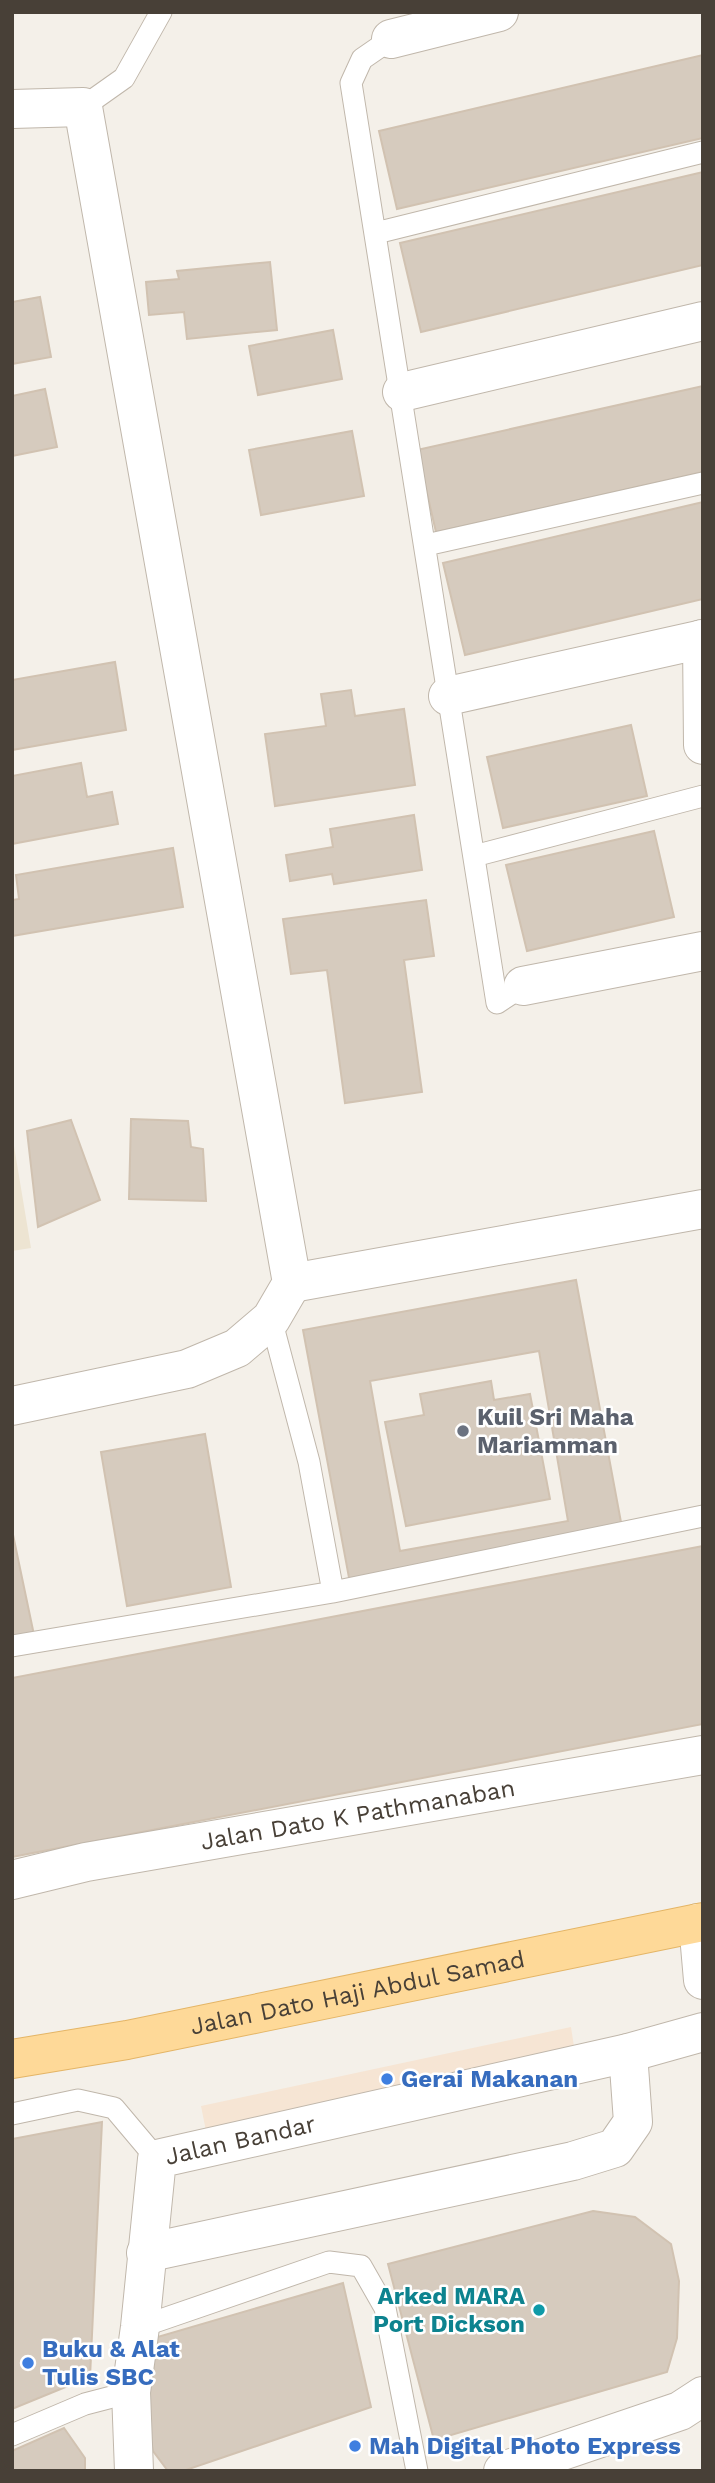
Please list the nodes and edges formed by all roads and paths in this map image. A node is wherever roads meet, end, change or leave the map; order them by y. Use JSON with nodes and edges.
{"nodes":[{"id":1,"x":161,"y":12,"type":"edge"},
{"id":2,"x":499,"y":12,"type":"edge"},
{"id":3,"x":391,"y":39,"type":"joint"},
{"id":4,"x":83,"y":107,"type":"junction"},
{"id":5,"x":12,"y":109,"type":"edge"},
{"id":6,"x":703,"y":152,"type":"edge"},
{"id":7,"x":376,"y":233,"type":"junction"},
{"id":8,"x":703,"y":321,"type":"edge"},
{"id":9,"x":402,"y":392,"type":"junction"},
{"id":10,"x":703,"y":483,"type":"edge"},
{"id":11,"x":426,"y":545,"type":"junction"},
{"id":12,"x":703,"y":639,"type":"edge"},
{"id":13,"x":448,"y":696,"type":"junction"},
{"id":14,"x":702,"y":697,"type":"edge"},
{"id":15,"x":703,"y":745,"type":"edge"},
{"id":16,"x":703,"y":796,"type":"edge"},
{"id":17,"x":474,"y":856,"type":"junction"},
{"id":18,"x":703,"y":951,"type":"edge"},
{"id":19,"x":523,"y":986,"type":"joint"},
{"id":20,"x":703,"y":1209,"type":"edge"},
{"id":21,"x":292,"y":1283,"type":"junction"},
{"id":22,"x":271,"y":1319,"type":"junction"},
{"id":23,"x":12,"y":1406,"type":"edge"},
{"id":24,"x":703,"y":1516,"type":"edge"},
{"id":25,"x":333,"y":1592,"type":"junction"},
{"id":26,"x":12,"y":1647,"type":"edge"},
{"id":27,"x":703,"y":1755,"type":"edge"},
{"id":28,"x":12,"y":1880,"type":"edge"},
{"id":29,"x":700,"y":1923,"type":"edge"},
{"id":30,"x":703,"y":1980,"type":"edge"},
{"id":31,"x":703,"y":2032,"type":"edge"},
{"id":32,"x":628,"y":2053,"type":"junction"},
{"id":33,"x":12,"y":2059,"type":"edge"},
{"id":34,"x":12,"y":2113,"type":"edge"},
{"id":35,"x":156,"y":2160,"type":"junction"},
{"id":36,"x":146,"y":2253,"type":"junction"},
{"id":37,"x":140,"y":2327,"type":"junction"},
{"id":38,"x":131,"y":2392,"type":"junction"},
{"id":39,"x":703,"y":2396,"type":"edge"},
{"id":40,"x":12,"y":2435,"type":"edge"},
{"id":41,"x":134,"y":2471,"type":"edge"},
{"id":42,"x":417,"y":2471,"type":"edge"},
{"id":43,"x":503,"y":2471,"type":"edge"}],
"edges":[{"from":1,"to":4,"type":"lane"},
{"from":2,"to":3,"type":"street"},
{"from":3,"to":7,"type":"lane"},
{"from":4,"to":5,"type":"street"},
{"from":4,"to":21,"type":"street"},
{"from":6,"to":7,"type":"lane"},
{"from":7,"to":9,"type":"lane"},
{"from":8,"to":9,"type":"street"},
{"from":9,"to":11,"type":"lane"},
{"from":10,"to":11,"type":"lane"},
{"from":11,"to":13,"type":"lane"},
{"from":12,"to":13,"type":"street"},
{"from":12,"to":14,"type":"street"},
{"from":13,"to":17,"type":"lane"},
{"from":14,"to":15,"type":"street"},
{"from":16,"to":17,"type":"lane"},
{"from":17,"to":19,"type":"lane"},
{"from":18,"to":19,"type":"street"},
{"from":20,"to":21,"type":"street"},
{"from":21,"to":22,"type":"street"},
{"from":22,"to":23,"type":"street"},
{"from":22,"to":25,"type":"lane"},
{"from":24,"to":25,"type":"lane"},
{"from":25,"to":26,"type":"lane"},
{"from":27,"to":28,"type":"street","name":"Jalan Dato K Pathmanaban"},
{"from":29,"to":30,"type":"street"},
{"from":29,"to":33,"type":"main road","name":"Jalan Dato Haji Abdul Samad"},
{"from":31,"to":32,"type":"street","name":"Jalan Bandar"},
{"from":32,"to":35,"type":"street","name":"Jalan Bandar"},
{"from":32,"to":36,"type":"street"},
{"from":34,"to":35,"type":"lane"},
{"from":35,"to":36,"type":"street","name":"Jalan Bandar"},
{"from":36,"to":37,"type":"street","name":"Jalan Bandar"},
{"from":37,"to":38,"type":"street","name":"Jalan Bandar"},
{"from":37,"to":42,"type":"lane"},
{"from":38,"to":40,"type":"lane"},
{"from":38,"to":41,"type":"street","name":"Jalan Bandar"},
{"from":39,"to":43,"type":"street"}]}
